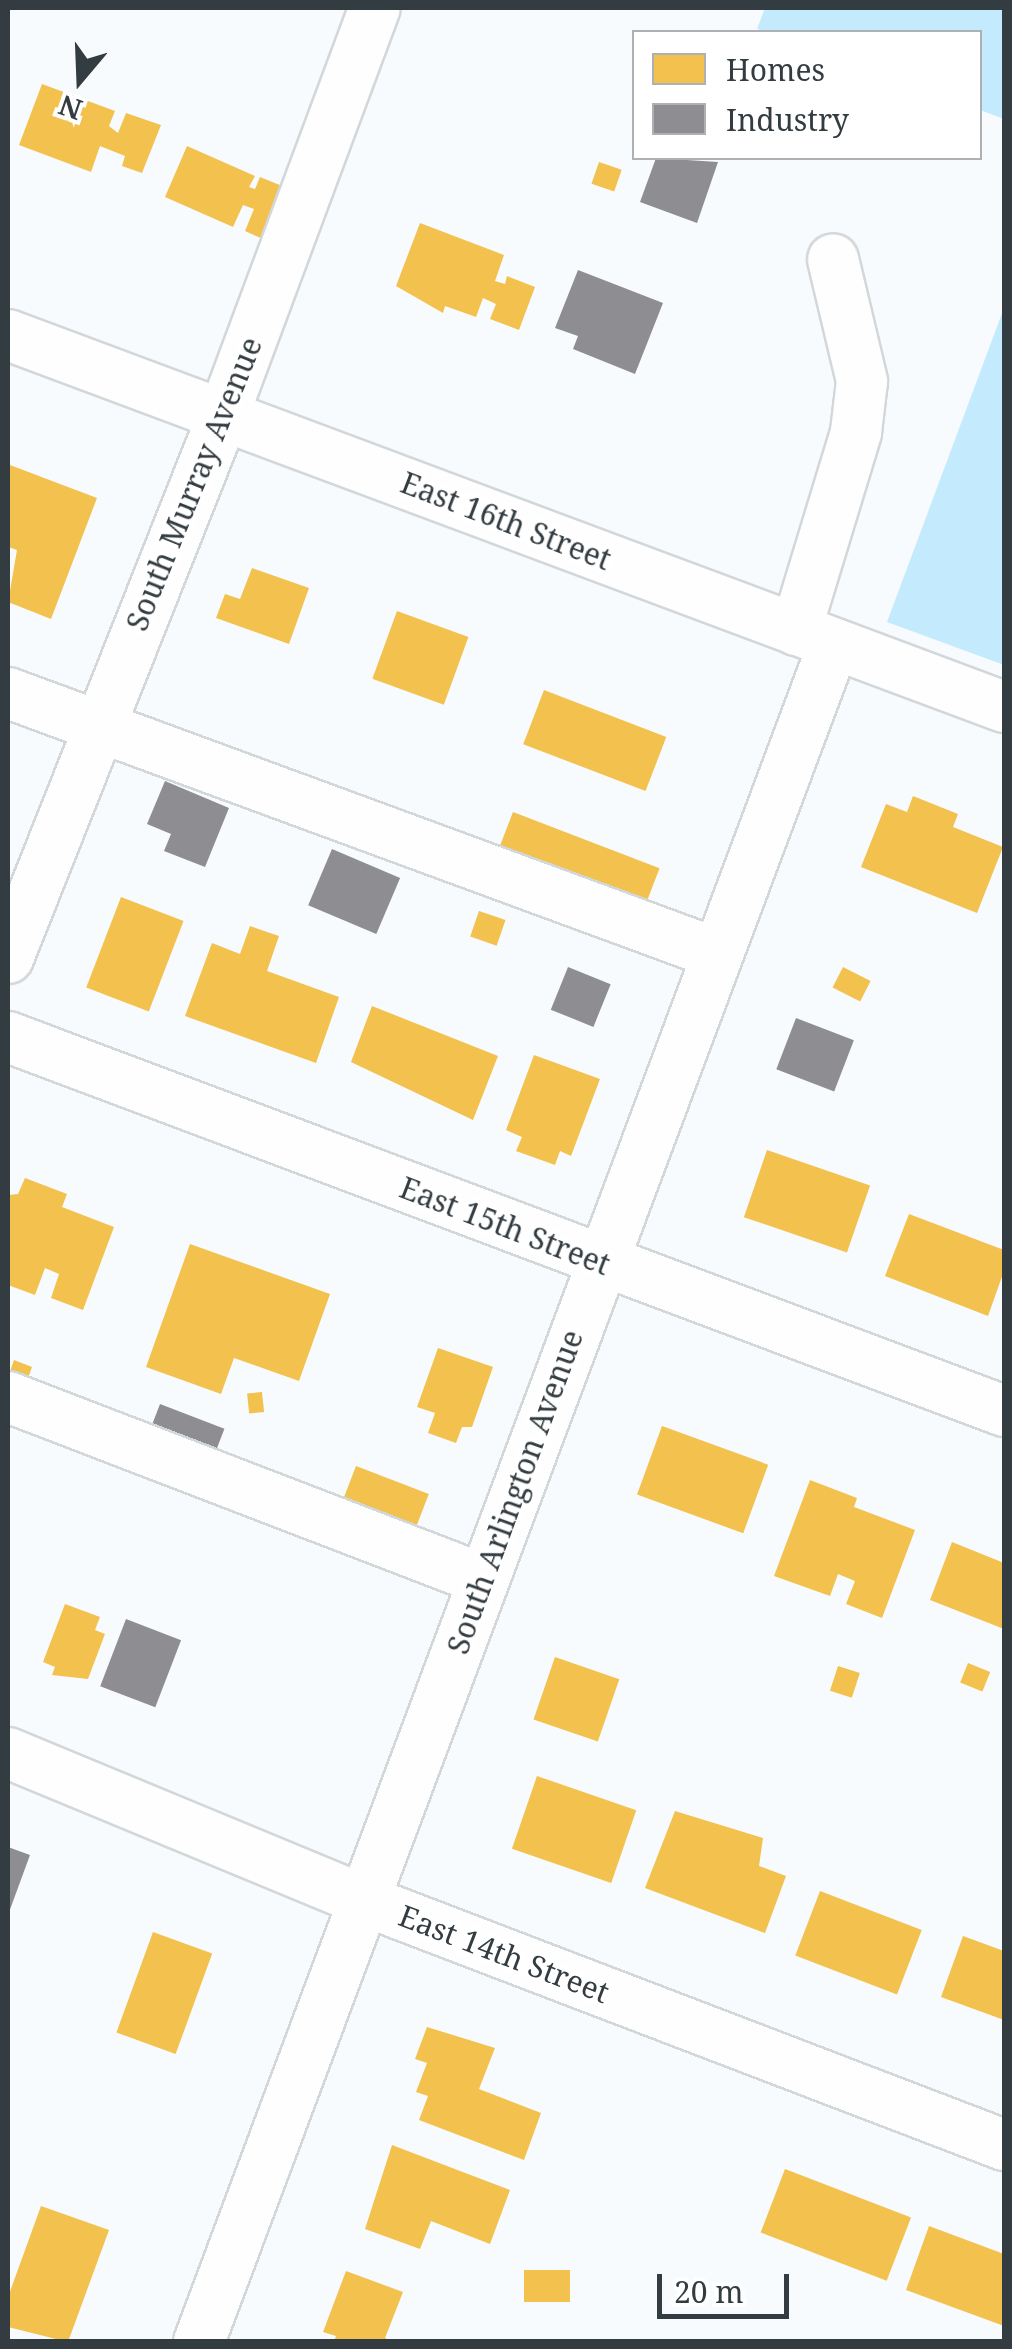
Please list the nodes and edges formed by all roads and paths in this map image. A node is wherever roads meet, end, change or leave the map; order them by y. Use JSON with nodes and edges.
{"nodes":[{"id":1,"x":376,"y":8,"type":"edge"},
{"id":2,"x":833,"y":259,"type":"dead end"},
{"id":3,"x":8,"y":335,"type":"edge"},
{"id":4,"x":224,"y":416,"type":"junction"},
{"id":5,"x":815,"y":637,"type":"junction"},
{"id":6,"x":8,"y":693,"type":"edge"},
{"id":7,"x":1004,"y":708,"type":"edge"},
{"id":8,"x":97,"y":726,"type":"junction"},
{"id":9,"x":714,"y":953,"type":"junction"},
{"id":10,"x":8,"y":958,"type":"edge"},
{"id":11,"x":8,"y":1037,"type":"edge"},
{"id":12,"x":600,"y":1262,"type":"junction"},
{"id":13,"x":8,"y":1397,"type":"edge"},
{"id":14,"x":1004,"y":1411,"type":"edge"},
{"id":15,"x":482,"y":1580,"type":"junction"},
{"id":16,"x":8,"y":1753,"type":"edge"},
{"id":17,"x":366,"y":1901,"type":"junction"},
{"id":18,"x":1004,"y":2146,"type":"edge"},
{"id":19,"x":198,"y":2342,"type":"edge"}],
"edges":[{"from":1,"to":4,"type":"street","name":"South Murray Avenue"},
{"from":2,"to":5,"type":"street","name":"South Arlington Avenue"},
{"from":3,"to":4,"type":"street","name":"East 16th Street"},
{"from":4,"to":5,"type":"street","name":"East 16th Street"},
{"from":4,"to":8,"type":"street","name":"South Murray Avenue"},
{"from":5,"to":7,"type":"street","name":"East 16th Street"},
{"from":5,"to":9,"type":"street","name":"South Arlington Avenue"},
{"from":6,"to":8,"type":"street"},
{"from":8,"to":9,"type":"street"},
{"from":8,"to":10,"type":"street","name":"South Murray Avenue"},
{"from":9,"to":12,"type":"street","name":"South Arlington Avenue"},
{"from":11,"to":12,"type":"street","name":"East 15th Street"},
{"from":12,"to":14,"type":"street","name":"East 15th Street"},
{"from":12,"to":15,"type":"street","name":"South Arlington Avenue"},
{"from":13,"to":15,"type":"street"},
{"from":15,"to":17,"type":"street","name":"South Arlington Avenue"},
{"from":16,"to":17,"type":"street","name":"East 14th Street"},
{"from":17,"to":18,"type":"street","name":"East 14th Street"},
{"from":17,"to":19,"type":"street","name":"South Arlington Avenue"}]}
